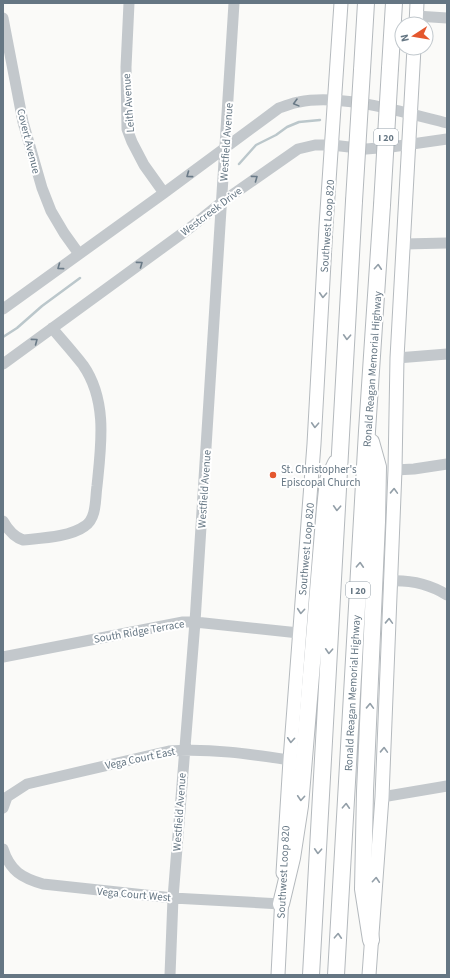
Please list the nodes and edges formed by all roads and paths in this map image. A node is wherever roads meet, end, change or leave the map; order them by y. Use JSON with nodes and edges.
{"nodes":[{"id":1,"x":129,"y":3,"type":"edge"},
{"id":2,"x":234,"y":3,"type":"edge"},
{"id":3,"x":341,"y":3,"type":"edge"},
{"id":4,"x":366,"y":3,"type":"edge"},
{"id":5,"x":394,"y":3,"type":"edge"},
{"id":6,"x":416,"y":14,"type":"edge"},
{"id":7,"x":3,"y":18,"type":"edge"},
{"id":8,"x":447,"y":18,"type":"edge"},
{"id":9,"x":414,"y":56,"type":"edge"},
{"id":10,"x":334,"y":100,"type":"junction"},
{"id":11,"x":411,"y":114,"type":"junction"},
{"id":12,"x":447,"y":123,"type":"edge"},
{"id":13,"x":447,"y":139,"type":"edge"},
{"id":14,"x":332,"y":145,"type":"junction"},
{"id":15,"x":409,"y":145,"type":"junction"},
{"id":16,"x":226,"y":148,"type":"junction"},
{"id":17,"x":164,"y":193,"type":"junction"},
{"id":18,"x":222,"y":202,"type":"junction"},
{"id":19,"x":447,"y":243,"type":"edge"},
{"id":20,"x":404,"y":244,"type":"junction"},
{"id":21,"x":79,"y":254,"type":"junction"},
{"id":22,"x":3,"y":309,"type":"edge"},
{"id":23,"x":52,"y":328,"type":"junction"},
{"id":24,"x":447,"y":354,"type":"edge"},
{"id":25,"x":397,"y":358,"type":"junction"},
{"id":26,"x":3,"y":364,"type":"edge"},
{"id":27,"x":367,"y":431,"type":"junction"},
{"id":28,"x":340,"y":455,"type":"junction"},
{"id":29,"x":447,"y":464,"type":"edge"},
{"id":30,"x":395,"y":470,"type":"junction"},
{"id":31,"x":3,"y":521,"type":"edge"},
{"id":32,"x":390,"y":581,"type":"junction"},
{"id":33,"x":447,"y":595,"type":"edge"},
{"id":34,"x":195,"y":622,"type":"junction"},
{"id":35,"x":299,"y":633,"type":"junction"},
{"id":36,"x":3,"y":657,"type":"edge"},
{"id":37,"x":184,"y":750,"type":"junction"},
{"id":38,"x":290,"y":760,"type":"junction"},
{"id":39,"x":447,"y":786,"type":"edge"},
{"id":40,"x":382,"y":797,"type":"junction"},
{"id":41,"x":3,"y":808,"type":"edge"},
{"id":42,"x":3,"y":850,"type":"edge"},
{"id":43,"x":173,"y":898,"type":"junction"},
{"id":44,"x":281,"y":904,"type":"junction"},
{"id":45,"x":371,"y":940,"type":"junction"},
{"id":46,"x":170,"y":975,"type":"edge"},
{"id":47,"x":278,"y":975,"type":"edge"},
{"id":48,"x":311,"y":975,"type":"edge"},
{"id":49,"x":336,"y":975,"type":"edge"},
{"id":50,"x":369,"y":975,"type":"edge"}],
"edges":[{"from":1,"to":17,"type":"street","name":"Leith Avenue"},
{"from":2,"to":16,"type":"street","name":"Westfield Avenue"},
{"from":3,"to":10,"type":"main road","name":"Southwest Loop 820"},
{"from":4,"to":28,"type":"highway","number":"I 20","one_way":true,"bridge":true},
{"from":27,"to":5,"type":"highway","name":"Ronald Reagan Memorial Highway","number":"I 20","one_way":true,"bridge":true},
{"from":6,"to":8,"type":"street"},
{"from":7,"to":21,"type":"street","name":"Covert Avenue"},
{"from":9,"to":11,"type":"main road"},
{"from":10,"to":11,"type":"street"},
{"from":10,"to":14,"type":"main road","name":"Southwest Loop 820"},
{"from":10,"to":16,"type":"street","one_way":true},
{"from":11,"to":12,"type":"street"},
{"from":11,"to":15,"type":"main road"},
{"from":13,"to":15,"type":"street","name":"Westcreek Drive"},
{"from":14,"to":15,"type":"street","name":"Westcreek Drive"},
{"from":18,"to":14,"type":"street","name":"Westcreek Drive","one_way":true},
{"from":14,"to":35,"type":"main road","name":"Southwest Loop 820","one_way":true},
{"from":15,"to":20,"type":"main road"},
{"from":16,"to":17,"type":"street","one_way":true},
{"from":16,"to":18,"type":"street","name":"Westfield Avenue"},
{"from":17,"to":21,"type":"street"},
{"from":23,"to":18,"type":"street","name":"Westcreek Drive","one_way":true},
{"from":18,"to":34,"type":"street","name":"Westfield Avenue"},
{"from":19,"to":20,"type":"street"},
{"from":20,"to":25,"type":"main road"},
{"from":21,"to":22,"type":"street","one_way":true},
{"from":26,"to":23,"type":"street","name":"Westcreek Drive","one_way":true},
{"from":23,"to":31,"type":"street"},
{"from":24,"to":25,"type":"street"},
{"from":25,"to":30,"type":"main road"},
{"from":45,"to":27,"type":"highway","one_way":true},
{"from":49,"to":27,"type":"highway","name":"Ronald Reagan Memorial Highway","number":"I 20","one_way":true},
{"from":28,"to":44,"type":"highway","one_way":true},
{"from":28,"to":48,"type":"highway","number":"I 20","one_way":true},
{"from":29,"to":30,"type":"street"},
{"from":32,"to":30,"type":"main road","one_way":true},
{"from":32,"to":33,"type":"street"},
{"from":40,"to":32,"type":"main road","one_way":true},
{"from":34,"to":35,"type":"street","name":"South Ridge Terrace"},
{"from":34,"to":36,"type":"street","name":"South Ridge Terrace"},
{"from":34,"to":37,"type":"street","name":"Westfield Avenue"},
{"from":35,"to":38,"type":"main road","name":"Southwest Loop 820","one_way":true},
{"from":37,"to":38,"type":"street","name":"Vega Court East"},
{"from":37,"to":41,"type":"street","name":"Vega Court East"},
{"from":37,"to":43,"type":"street","name":"Westfield Avenue"},
{"from":38,"to":44,"type":"main road","name":"Southwest Loop 820"},
{"from":39,"to":40,"type":"street"},
{"from":45,"to":40,"type":"main road","one_way":true},
{"from":42,"to":43,"type":"street","name":"Vega Court West"},
{"from":43,"to":44,"type":"street","name":"Vega Court West"},
{"from":43,"to":46,"type":"street","name":"Westfield Avenue"},
{"from":44,"to":47,"type":"main road","name":"Southwest Loop 820"},
{"from":45,"to":50,"type":"main road"}]}
